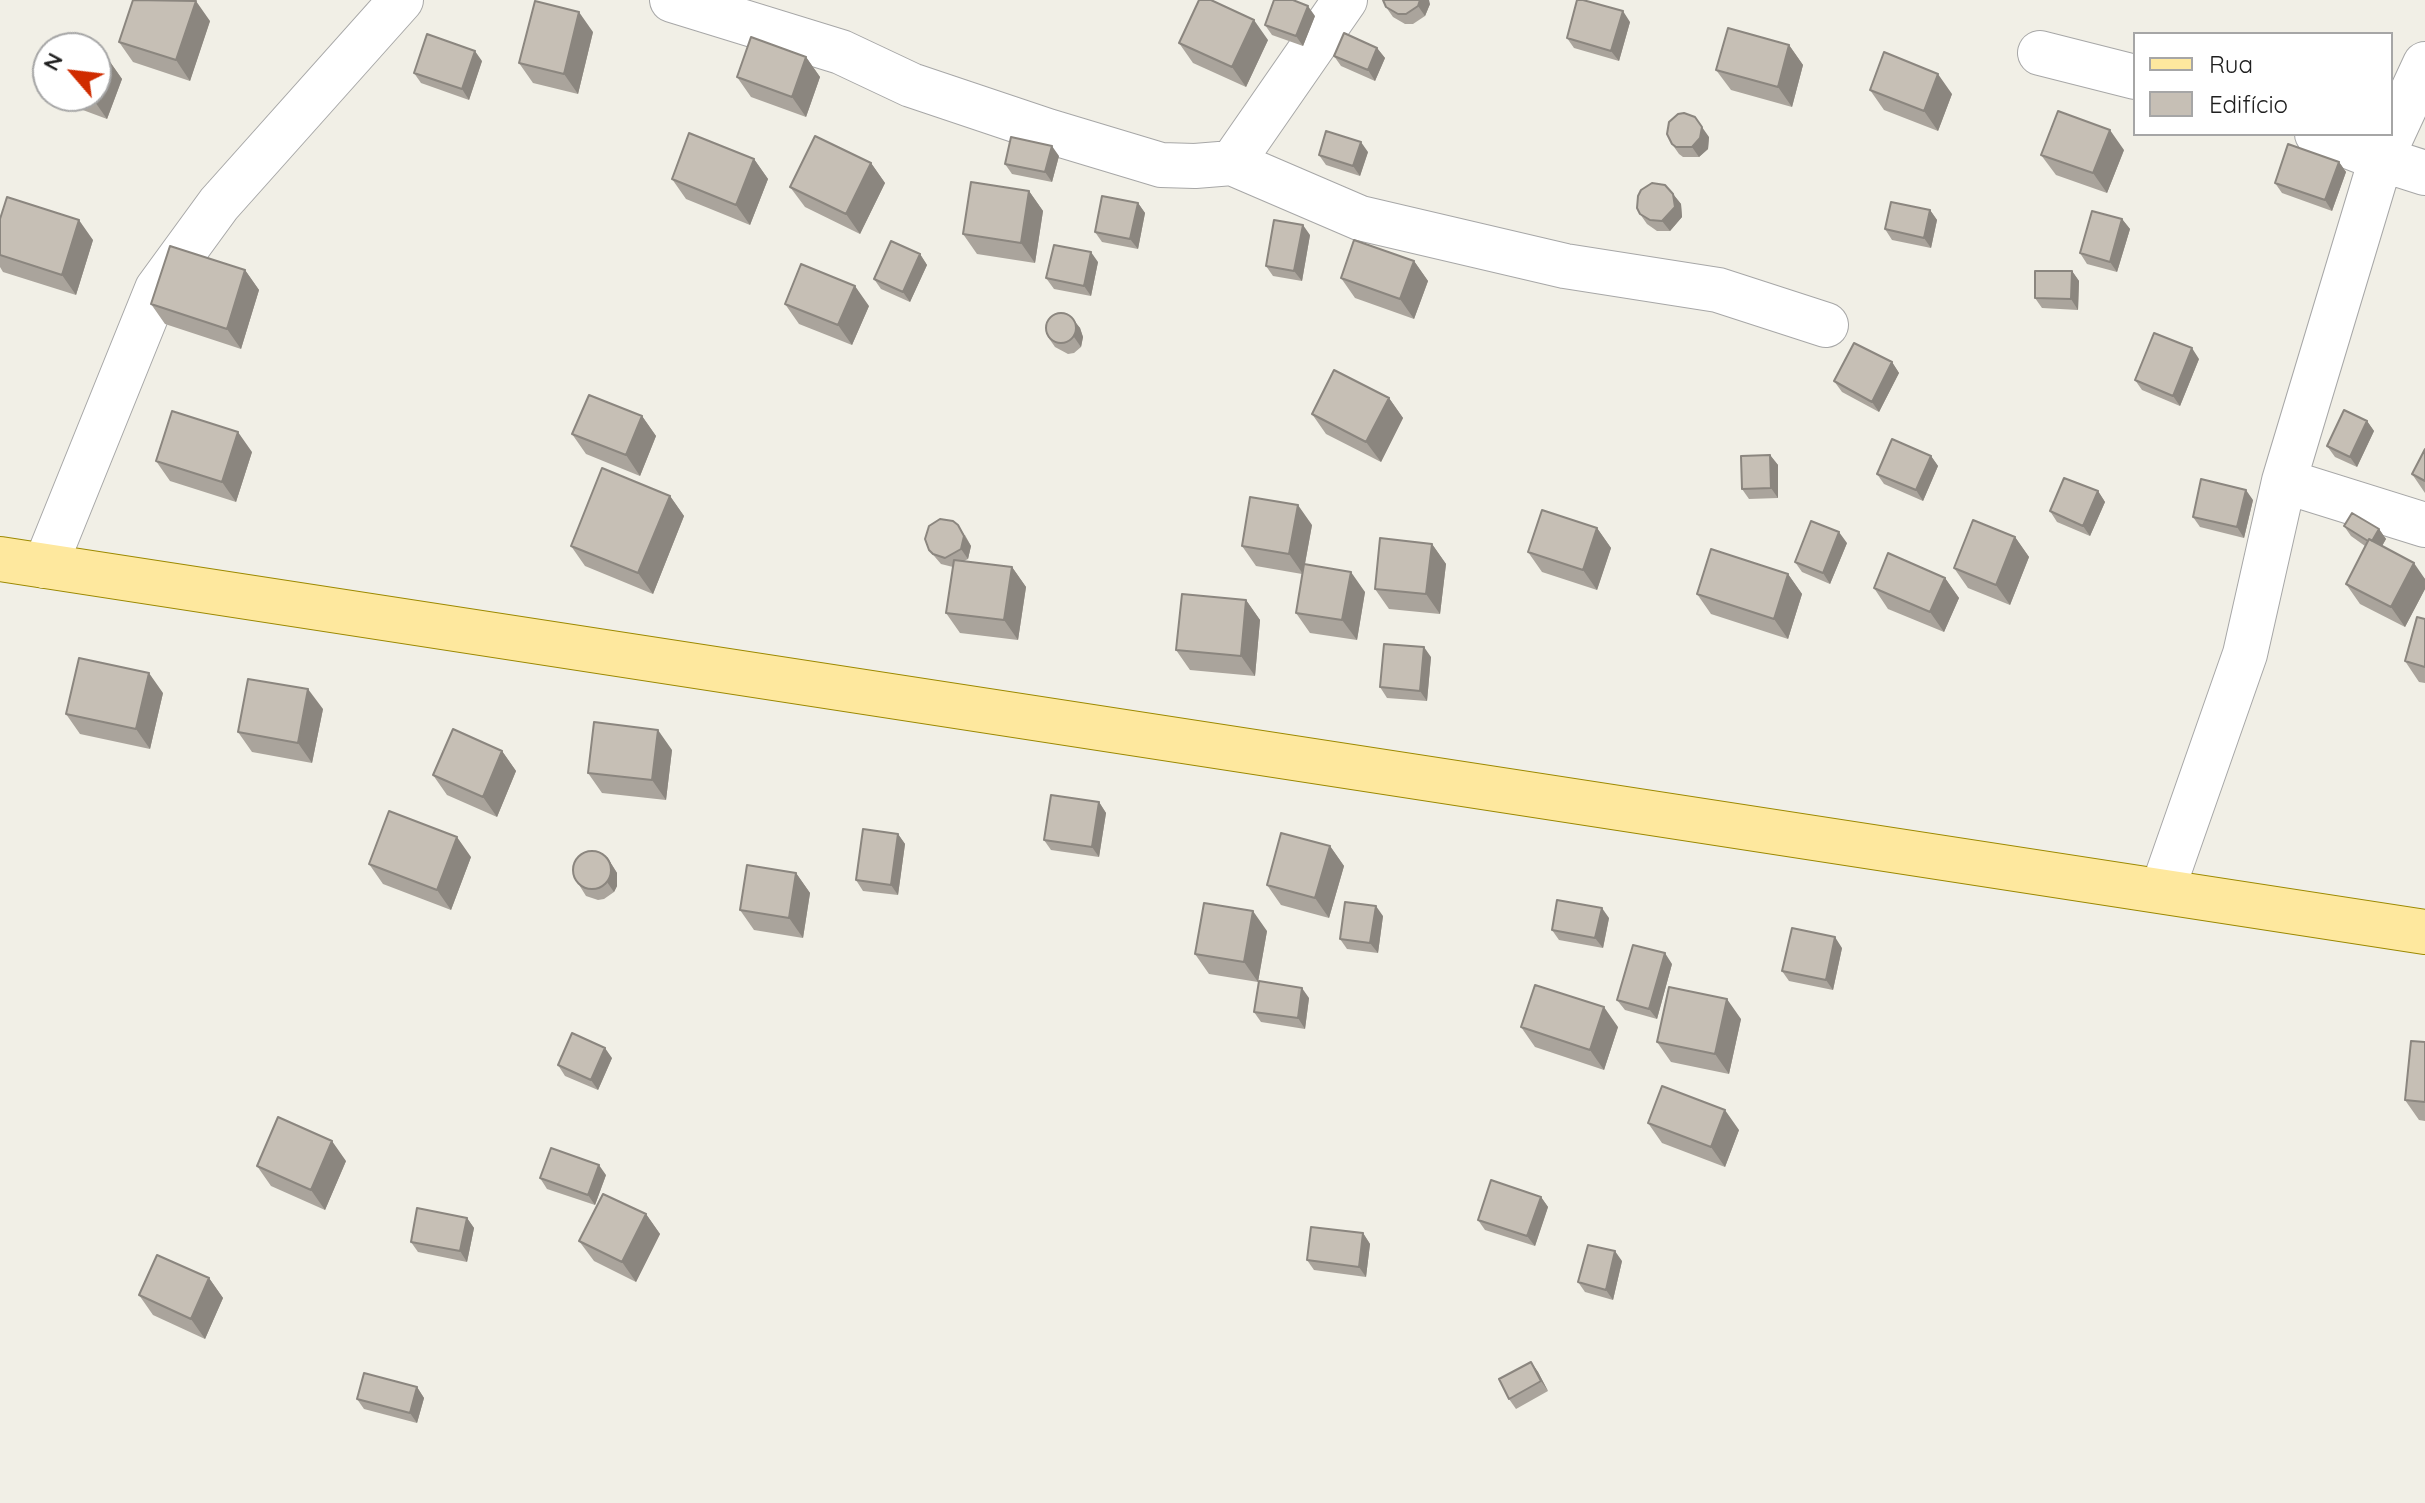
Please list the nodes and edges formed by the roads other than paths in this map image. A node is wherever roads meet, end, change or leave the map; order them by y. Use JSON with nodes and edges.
{"nodes":[{"id":1,"x":401,"y":0,"type":"edge"},
{"id":2,"x":672,"y":0,"type":"edge"},
{"id":3,"x":1345,"y":0,"type":"edge"},
{"id":4,"x":2040,"y":53,"type":"dead end"},
{"id":5,"x":2425,"y":64,"type":"edge"},
{"id":6,"x":2133,"y":76,"type":"edge"},
{"id":7,"x":2393,"y":133,"type":"edge"},
{"id":8,"x":2322,"y":136,"type":"edge"},
{"id":9,"x":2392,"y":136,"type":"edge"},
{"id":10,"x":2381,"y":159,"type":"junction"},
{"id":11,"x":1232,"y":163,"type":"junction"},
{"id":12,"x":2425,"y":173,"type":"edge"},
{"id":13,"x":1826,"y":325,"type":"dead end"},
{"id":14,"x":2284,"y":481,"type":"junction"},
{"id":15,"x":2425,"y":525,"type":"edge"},
{"id":16,"x":0,"y":559,"type":"edge"},
{"id":17,"x":45,"y":566,"type":"junction"},
{"id":18,"x":2162,"y":891,"type":"junction"},
{"id":19,"x":2425,"y":932,"type":"edge"}],
"edges":[{"from":1,"to":17,"type":"street"},
{"from":2,"to":11,"type":"street"},
{"from":3,"to":11,"type":"street"},
{"from":4,"to":6,"type":"street"},
{"from":5,"to":7,"type":"street"},
{"from":8,"to":10,"type":"street"},
{"from":9,"to":10,"type":"street"},
{"from":10,"to":12,"type":"street"},
{"from":10,"to":14,"type":"street"},
{"from":11,"to":13,"type":"street"},
{"from":14,"to":15,"type":"street"},
{"from":14,"to":18,"type":"street"},
{"from":16,"to":17,"type":"main road"},
{"from":17,"to":18,"type":"main road"},
{"from":18,"to":19,"type":"main road"}]}
